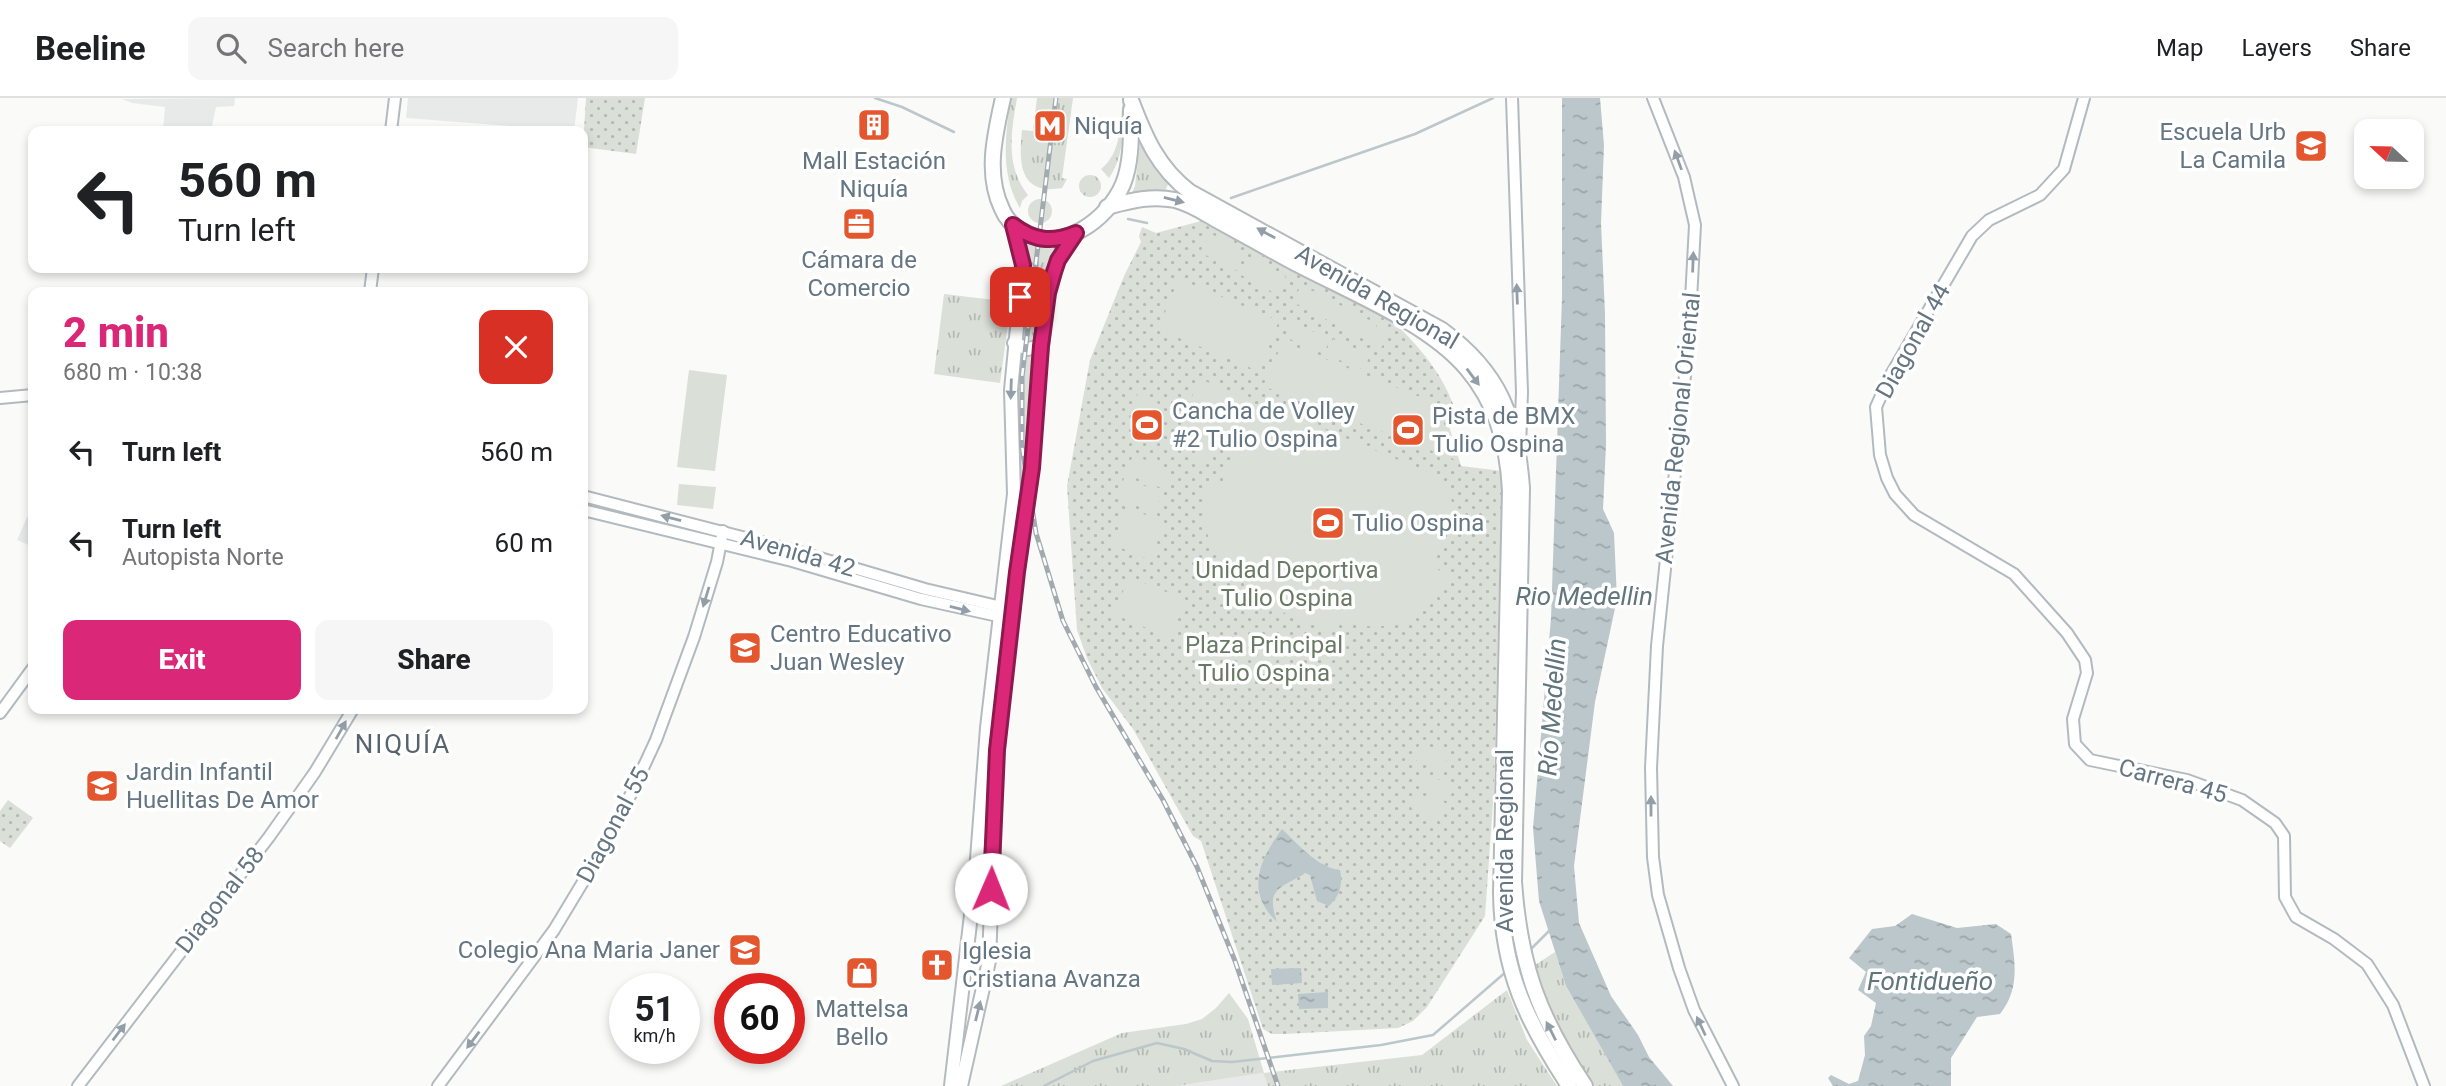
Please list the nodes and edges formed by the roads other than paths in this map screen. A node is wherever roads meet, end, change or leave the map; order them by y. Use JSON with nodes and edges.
{"nodes":[{"id":1,"x":395,"y":98,"type":"edge"},
{"id":2,"x":1003,"y":98,"type":"edge"},
{"id":3,"x":1653,"y":98,"type":"edge"},
{"id":4,"x":2084,"y":98,"type":"edge"},
{"id":5,"x":1131,"y":99,"type":"edge"},
{"id":6,"x":1512,"y":101,"type":"edge"},
{"id":7,"x":392,"y":126,"type":"edge"},
{"id":8,"x":1107,"y":207,"type":"junction"},
{"id":9,"x":1013,"y":225,"type":"junction"},
{"id":10,"x":1076,"y":233,"type":"junction"},
{"id":11,"x":1014,"y":343,"type":"junction"},
{"id":12,"x":1041,"y":346,"type":"junction"},
{"id":13,"x":28,"y":396,"type":"edge"},
{"id":14,"x":0,"y":398,"type":"edge"},
{"id":15,"x":1520,"y":460,"type":"junction"},
{"id":16,"x":588,"y":497,"type":"edge"},
{"id":17,"x":588,"y":511,"type":"edge"},
{"id":18,"x":722,"y":537,"type":"junction"},
{"id":19,"x":2014,"y":575,"type":"joint"},
{"id":20,"x":1006,"y":613,"type":"junction"},
{"id":21,"x":28,"y":675,"type":"edge"},
{"id":22,"x":0,"y":713,"type":"edge"},
{"id":23,"x":350,"y":714,"type":"edge"},
{"id":24,"x":957,"y":1082,"type":"edge"},
{"id":25,"x":78,"y":1086,"type":"edge"},
{"id":26,"x":438,"y":1086,"type":"edge"},
{"id":27,"x":1569,"y":1086,"type":"edge"},
{"id":28,"x":1585,"y":1086,"type":"edge"},
{"id":29,"x":1732,"y":1086,"type":"edge"},
{"id":30,"x":2424,"y":1086,"type":"edge"}],
"edges":[{"from":1,"to":7,"type":"main road"},
{"from":2,"to":9,"type":"highway"},
{"from":29,"to":3,"type":"main road","name":"Avenida Regional Oriental","one_way":true},
{"from":4,"to":19,"type":"main road","name":"Diagonal 44"},
{"from":5,"to":8,"type":"highway"},
{"from":15,"to":5,"type":"highway","name":"Avenida Regional","one_way":true},
{"from":15,"to":6,"type":"main road","one_way":true},
{"from":8,"to":10,"type":"highway"},
{"from":8,"to":27,"type":"highway","name":"Avenida Regional","one_way":true},
{"from":9,"to":10,"type":"highway"},
{"from":9,"to":11,"type":"main road"},
{"from":10,"to":12,"type":"main road"},
{"from":11,"to":12,"type":"main road"},
{"from":11,"to":20,"type":"main road","one_way":true},
{"from":12,"to":20,"type":"main road"},
{"from":13,"to":14,"type":"main road"},
{"from":28,"to":15,"type":"highway","name":"Avenida Regional","one_way":true},
{"from":18,"to":16,"type":"main road","name":"Avenida 42","one_way":true},
{"from":17,"to":18,"type":"main road","name":"Avenida 42"},
{"from":18,"to":20,"type":"main road","name":"Avenida 42"},
{"from":18,"to":26,"type":"main road","name":"Diagonal 55","one_way":true},
{"from":19,"to":30,"type":"main road","name":"Carrera 45"},
{"from":20,"to":24,"type":"main road"},
{"from":24,"to":20,"type":"main road","one_way":true},
{"from":21,"to":22,"type":"main road"},
{"from":25,"to":23,"type":"main road","name":"Diagonal 58","one_way":true}]}
